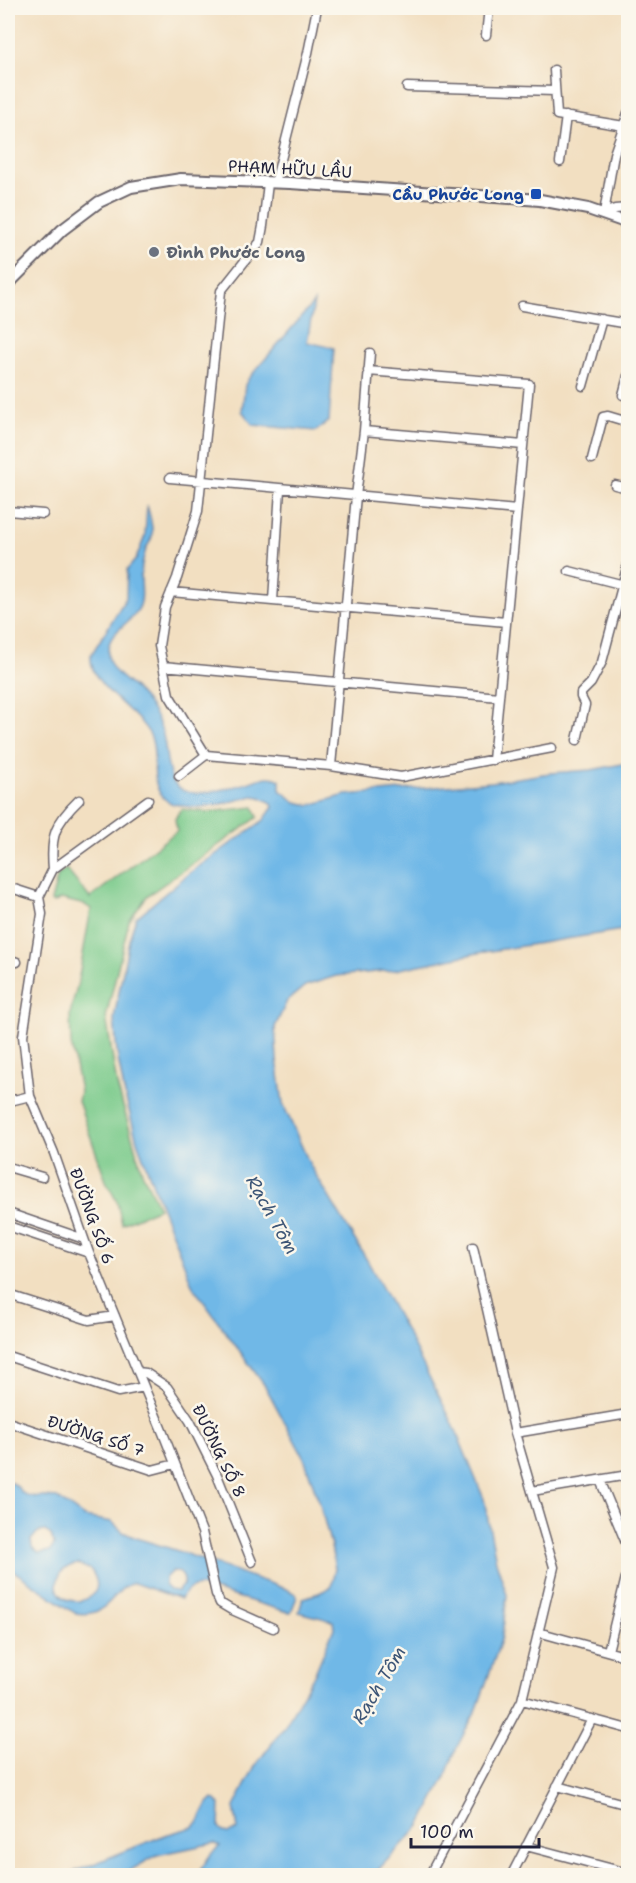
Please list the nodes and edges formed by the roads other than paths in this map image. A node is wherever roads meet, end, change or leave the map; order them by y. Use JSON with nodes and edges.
{"nodes":[{"id":1,"x":317,"y":8,"type":"edge"},
{"id":2,"x":489,"y":8,"type":"edge"},
{"id":3,"x":486,"y":35,"type":"dead end"},
{"id":4,"x":554,"y":70,"type":"dead end"},
{"id":5,"x":407,"y":87,"type":"dead end"},
{"id":6,"x":555,"y":91,"type":"junction"},
{"id":7,"x":628,"y":113,"type":"edge"},
{"id":8,"x":566,"y":116,"type":"junction"},
{"id":9,"x":624,"y":126,"type":"junction"},
{"id":10,"x":560,"y":162,"type":"dead end"},
{"id":11,"x":271,"y":183,"type":"junction"},
{"id":12,"x":628,"y":208,"type":"edge"},
{"id":13,"x":604,"y":213,"type":"junction"},
{"id":14,"x":628,"y":223,"type":"edge"},
{"id":15,"x":8,"y":284,"type":"edge"},
{"id":16,"x":522,"y":306,"type":"dead end"},
{"id":17,"x":602,"y":319,"type":"junction"},
{"id":18,"x":628,"y":324,"type":"edge"},
{"id":19,"x":370,"y":353,"type":"dead end"},
{"id":20,"x":368,"y":371,"type":"junction"},
{"id":21,"x":628,"y":376,"type":"edge"},
{"id":22,"x":583,"y":386,"type":"dead end"},
{"id":23,"x":623,"y":395,"type":"dead end"},
{"id":24,"x":628,"y":422,"type":"edge"},
{"id":25,"x":364,"y":431,"type":"junction"},
{"id":26,"x":523,"y":445,"type":"junction"},
{"id":27,"x":592,"y":459,"type":"dead end"},
{"id":28,"x":170,"y":478,"type":"dead end"},
{"id":29,"x":202,"y":482,"type":"junction"},
{"id":30,"x":615,"y":484,"type":"dead end"},
{"id":31,"x":628,"y":488,"type":"edge"},
{"id":32,"x":280,"y":489,"type":"junction"},
{"id":33,"x":356,"y":496,"type":"junction"},
{"id":34,"x":517,"y":510,"type":"junction"},
{"id":35,"x":8,"y":511,"type":"edge"},
{"id":36,"x":43,"y":513,"type":"dead end"},
{"id":37,"x":628,"y":564,"type":"edge"},
{"id":38,"x":569,"y":571,"type":"dead end"},
{"id":39,"x":626,"y":585,"type":"edge"},
{"id":40,"x":171,"y":592,"type":"junction"},
{"id":41,"x":273,"y":601,"type":"junction"},
{"id":42,"x":346,"y":607,"type":"junction"},
{"id":43,"x":506,"y":622,"type":"junction"},
{"id":44,"x":163,"y":666,"type":"junction"},
{"id":45,"x":339,"y":682,"type":"junction"},
{"id":46,"x":499,"y":697,"type":"junction"},
{"id":47,"x":577,"y":740,"type":"dead end"},
{"id":48,"x":552,"y":748,"type":"dead end"},
{"id":49,"x":206,"y":755,"type":"junction"},
{"id":50,"x":493,"y":760,"type":"junction"},
{"id":51,"x":331,"y":766,"type":"junction"},
{"id":52,"x":179,"y":776,"type":"dead end"},
{"id":53,"x":79,"y":800,"type":"dead end"},
{"id":54,"x":148,"y":800,"type":"dead end"},
{"id":55,"x":53,"y":868,"type":"junction"},
{"id":56,"x":8,"y":887,"type":"edge"},
{"id":57,"x":39,"y":897,"type":"junction"},
{"id":58,"x":8,"y":959,"type":"edge"},
{"id":59,"x":17,"y":962,"type":"dead end"},
{"id":60,"x":30,"y":1096,"type":"junction"},
{"id":61,"x":8,"y":1098,"type":"edge"},
{"id":62,"x":8,"y":1167,"type":"edge"},
{"id":63,"x":42,"y":1178,"type":"dead end"},
{"id":64,"x":8,"y":1213,"type":"edge"},
{"id":65,"x":8,"y":1226,"type":"edge"},
{"id":66,"x":84,"y":1239,"type":"junction"},
{"id":67,"x":473,"y":1247,"type":"dead end"},
{"id":68,"x":89,"y":1253,"type":"junction"},
{"id":69,"x":8,"y":1294,"type":"edge"},
{"id":70,"x":115,"y":1316,"type":"junction"},
{"id":71,"x":8,"y":1356,"type":"edge"},
{"id":72,"x":138,"y":1372,"type":"junction"},
{"id":73,"x":144,"y":1387,"type":"junction"},
{"id":74,"x":628,"y":1414,"type":"edge"},
{"id":75,"x":8,"y":1422,"type":"edge"},
{"id":76,"x":515,"y":1433,"type":"junction"},
{"id":77,"x":176,"y":1464,"type":"junction"},
{"id":78,"x":628,"y":1475,"type":"edge"},
{"id":79,"x":600,"y":1480,"type":"junction"},
{"id":80,"x":532,"y":1491,"type":"junction"},
{"id":81,"x":628,"y":1548,"type":"edge"},
{"id":82,"x":252,"y":1562,"type":"dead end"},
{"id":83,"x":628,"y":1569,"type":"edge"},
{"id":84,"x":627,"y":1585,"type":"edge"},
{"id":85,"x":273,"y":1628,"type":"dead end"},
{"id":86,"x":538,"y":1632,"type":"junction"},
{"id":87,"x":608,"y":1651,"type":"junction"},
{"id":88,"x":628,"y":1657,"type":"edge"},
{"id":89,"x":522,"y":1700,"type":"junction"},
{"id":90,"x":592,"y":1719,"type":"junction"},
{"id":91,"x":628,"y":1729,"type":"edge"},
{"id":92,"x":557,"y":1786,"type":"junction"},
{"id":93,"x":628,"y":1805,"type":"edge"},
{"id":94,"x":526,"y":1846,"type":"junction"},
{"id":95,"x":628,"y":1873,"type":"edge"},
{"id":96,"x":429,"y":1875,"type":"edge"},
{"id":97,"x":511,"y":1875,"type":"edge"}],
"edges":[{"from":1,"to":11,"type":"street"},
{"from":2,"to":3,"type":"street"},
{"from":4,"to":6,"type":"street"},
{"from":5,"to":6,"type":"street"},
{"from":6,"to":8,"type":"street"},
{"from":7,"to":9,"type":"street"},
{"from":8,"to":9,"type":"street"},
{"from":8,"to":10,"type":"street"},
{"from":9,"to":13,"type":"street"},
{"from":11,"to":13,"type":"main road","name":"PHẠM HỮU LẦU"},
{"from":11,"to":15,"type":"main road","name":"PHẠM HỮU LẦU"},
{"from":11,"to":29,"type":"street"},
{"from":12,"to":13,"type":"street","name":"PHẠM HỮU LẦU"},
{"from":13,"to":14,"type":"main road","name":"PHẠM HỮU LẦU"},
{"from":16,"to":17,"type":"street"},
{"from":17,"to":18,"type":"street"},
{"from":17,"to":22,"type":"street"},
{"from":19,"to":20,"type":"street"},
{"from":20,"to":25,"type":"street"},
{"from":20,"to":26,"type":"street"},
{"from":21,"to":23,"type":"street"},
{"from":24,"to":27,"type":"street"},
{"from":25,"to":26,"type":"street"},
{"from":25,"to":33,"type":"street"},
{"from":26,"to":34,"type":"street"},
{"from":28,"to":29,"type":"street"},
{"from":29,"to":32,"type":"street"},
{"from":29,"to":40,"type":"street"},
{"from":30,"to":31,"type":"street"},
{"from":32,"to":33,"type":"street"},
{"from":32,"to":41,"type":"street"},
{"from":33,"to":34,"type":"street"},
{"from":33,"to":42,"type":"street"},
{"from":34,"to":43,"type":"street"},
{"from":35,"to":36,"type":"street"},
{"from":37,"to":39,"type":"street"},
{"from":38,"to":39,"type":"street"},
{"from":39,"to":47,"type":"street"},
{"from":40,"to":41,"type":"street"},
{"from":40,"to":44,"type":"street"},
{"from":41,"to":42,"type":"street"},
{"from":42,"to":43,"type":"street"},
{"from":42,"to":45,"type":"street"},
{"from":43,"to":46,"type":"street"},
{"from":44,"to":45,"type":"street"},
{"from":44,"to":49,"type":"street"},
{"from":45,"to":46,"type":"street"},
{"from":45,"to":51,"type":"street"},
{"from":46,"to":50,"type":"street"},
{"from":48,"to":50,"type":"street"},
{"from":49,"to":51,"type":"street"},
{"from":49,"to":52,"type":"street"},
{"from":50,"to":51,"type":"street"},
{"from":53,"to":55,"type":"street"},
{"from":54,"to":55,"type":"street"},
{"from":55,"to":57,"type":"street"},
{"from":56,"to":57,"type":"street"},
{"from":57,"to":60,"type":"street","name":"ĐƯỜNG SỐ 6"},
{"from":58,"to":59,"type":"street"},
{"from":60,"to":61,"type":"street"},
{"from":60,"to":66,"type":"street","name":"ĐƯỜNG SỐ 6"},
{"from":62,"to":63,"type":"street"},
{"from":64,"to":66,"type":"street"},
{"from":65,"to":68,"type":"street"},
{"from":66,"to":68,"type":"street","name":"ĐƯỜNG SỐ 6"},
{"from":67,"to":76,"type":"street"},
{"from":68,"to":70,"type":"street","name":"ĐƯỜNG SỐ 6"},
{"from":69,"to":70,"type":"street"},
{"from":70,"to":72,"type":"street","name":"ĐƯỜNG SỐ 6"},
{"from":71,"to":73,"type":"street"},
{"from":72,"to":73,"type":"street","name":"ĐƯỜNG SỐ 6"},
{"from":72,"to":82,"type":"street","name":"ĐƯỜNG SỐ 8"},
{"from":73,"to":77,"type":"street","name":"ĐƯỜNG SỐ 6"},
{"from":74,"to":76,"type":"street"},
{"from":75,"to":77,"type":"street","name":"ĐƯỜNG SỐ 7"},
{"from":76,"to":80,"type":"street"},
{"from":77,"to":85,"type":"street","name":"ĐƯỜNG SỐ 6"},
{"from":78,"to":79,"type":"street"},
{"from":79,"to":80,"type":"street"},
{"from":79,"to":81,"type":"street"},
{"from":80,"to":86,"type":"street"},
{"from":83,"to":84,"type":"street"},
{"from":84,"to":87,"type":"street"},
{"from":86,"to":87,"type":"street"},
{"from":86,"to":89,"type":"street"},
{"from":87,"to":88,"type":"street"},
{"from":89,"to":90,"type":"street"},
{"from":89,"to":96,"type":"street"},
{"from":90,"to":91,"type":"street"},
{"from":90,"to":92,"type":"street"},
{"from":92,"to":93,"type":"street"},
{"from":92,"to":94,"type":"street"},
{"from":94,"to":95,"type":"street"},
{"from":94,"to":97,"type":"street"}]}
